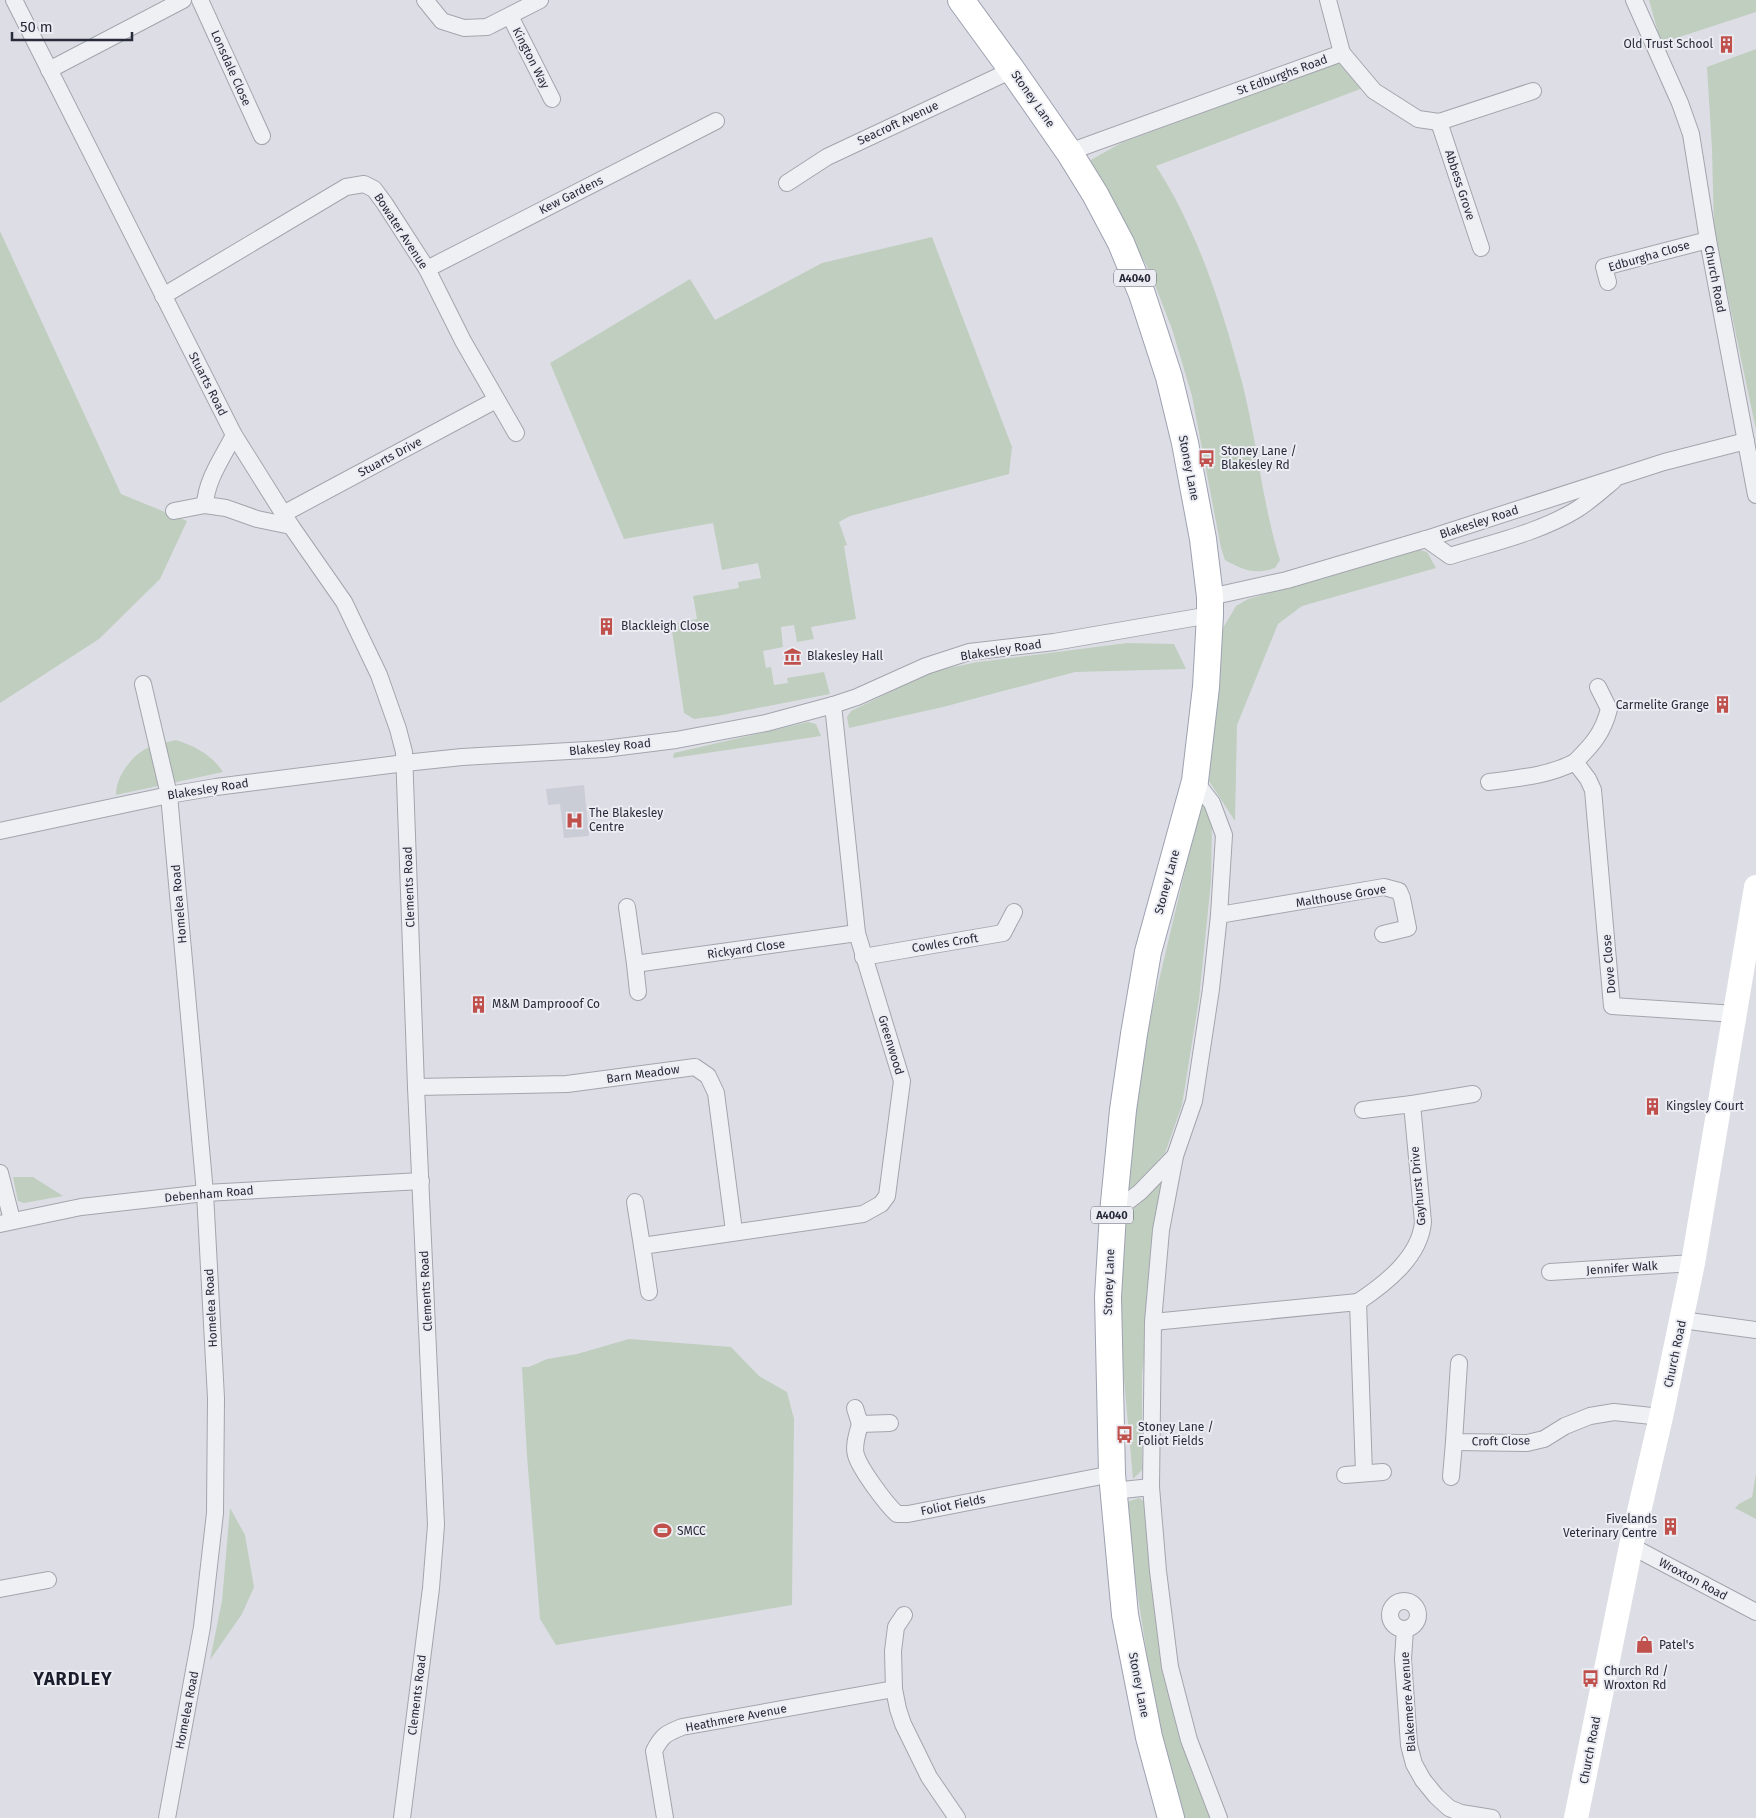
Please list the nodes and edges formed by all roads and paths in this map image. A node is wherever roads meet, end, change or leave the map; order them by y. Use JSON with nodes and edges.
{"nodes":[{"id":1,"x":14,"y":0,"type":"edge"},
{"id":2,"x":183,"y":0,"type":"edge"},
{"id":3,"x":200,"y":0,"type":"edge"},
{"id":4,"x":425,"y":0,"type":"edge"},
{"id":5,"x":540,"y":0,"type":"edge"},
{"id":6,"x":961,"y":0,"type":"edge"},
{"id":7,"x":1328,"y":0,"type":"edge"},
{"id":8,"x":1634,"y":0,"type":"edge"},
{"id":9,"x":510,"y":16,"type":"junction"},
{"id":10,"x":1342,"y":53,"type":"junction"},
{"id":11,"x":49,"y":70,"type":"junction"},
{"id":12,"x":1012,"y":70,"type":"junction"},
{"id":13,"x":1533,"y":91,"type":"dead end"},
{"id":14,"x":552,"y":99,"type":"dead end"},
{"id":15,"x":716,"y":121,"type":"dead end"},
{"id":16,"x":1439,"y":122,"type":"junction"},
{"id":17,"x":262,"y":136,"type":"dead end"},
{"id":18,"x":1069,"y":152,"type":"junction"},
{"id":19,"x":788,"y":183,"type":"dead end"},
{"id":20,"x":1708,"y":240,"type":"junction"},
{"id":21,"x":1480,"y":248,"type":"dead end"},
{"id":22,"x":427,"y":268,"type":"junction"},
{"id":23,"x":1608,"y":282,"type":"dead end"},
{"id":24,"x":162,"y":296,"type":"junction"},
{"id":25,"x":496,"y":400,"type":"junction"},
{"id":26,"x":516,"y":433,"type":"dead end"},
{"id":27,"x":234,"y":435,"type":"junction"},
{"id":28,"x":1746,"y":441,"type":"junction"},
{"id":29,"x":1618,"y":476,"type":"junction"},
{"id":30,"x":1756,"y":495,"type":"edge"},
{"id":31,"x":205,"y":505,"type":"junction"},
{"id":32,"x":174,"y":511,"type":"dead end"},
{"id":33,"x":287,"y":520,"type":"junction"},
{"id":34,"x":1426,"y":539,"type":"junction"},
{"id":35,"x":1210,"y":606,"type":"junction"},
{"id":36,"x":143,"y":684,"type":"dead end"},
{"id":37,"x":1598,"y":687,"type":"dead end"},
{"id":38,"x":833,"y":704,"type":"junction"},
{"id":39,"x":405,"y":762,"type":"junction"},
{"id":40,"x":1575,"y":762,"type":"junction"},
{"id":41,"x":1195,"y":781,"type":"junction"},
{"id":42,"x":1489,"y":782,"type":"dead end"},
{"id":43,"x":169,"y":795,"type":"junction"},
{"id":44,"x":0,"y":831,"type":"edge"},
{"id":45,"x":1756,"y":887,"type":"edge"},
{"id":46,"x":627,"y":907,"type":"dead end"},
{"id":47,"x":1014,"y":912,"type":"dead end"},
{"id":48,"x":1219,"y":915,"type":"junction"},
{"id":49,"x":856,"y":934,"type":"junction"},
{"id":50,"x":1383,"y":934,"type":"dead end"},
{"id":51,"x":863,"y":957,"type":"junction"},
{"id":52,"x":635,"y":964,"type":"junction"},
{"id":53,"x":638,"y":992,"type":"dead end"},
{"id":54,"x":1736,"y":1014,"type":"junction"},
{"id":55,"x":416,"y":1087,"type":"junction"},
{"id":56,"x":1473,"y":1094,"type":"dead end"},
{"id":57,"x":1412,"y":1104,"type":"junction"},
{"id":58,"x":1363,"y":1110,"type":"dead end"},
{"id":59,"x":1175,"y":1156,"type":"junction"},
{"id":60,"x":0,"y":1173,"type":"edge"},
{"id":61,"x":421,"y":1181,"type":"junction"},
{"id":62,"x":205,"y":1193,"type":"junction"},
{"id":63,"x":635,"y":1202,"type":"dead end"},
{"id":64,"x":1112,"y":1213,"type":"junction"},
{"id":65,"x":6,"y":1222,"type":"edge"},
{"id":66,"x":734,"y":1231,"type":"junction"},
{"id":67,"x":642,"y":1246,"type":"junction"},
{"id":68,"x":1693,"y":1263,"type":"junction"},
{"id":69,"x":1550,"y":1272,"type":"dead end"},
{"id":70,"x":649,"y":1292,"type":"dead end"},
{"id":71,"x":1358,"y":1302,"type":"junction"},
{"id":72,"x":1682,"y":1320,"type":"junction"},
{"id":73,"x":1153,"y":1322,"type":"junction"},
{"id":74,"x":1756,"y":1330,"type":"edge"},
{"id":75,"x":1458,"y":1364,"type":"dead end"},
{"id":76,"x":1661,"y":1417,"type":"junction"},
{"id":77,"x":890,"y":1423,"type":"dead end"},
{"id":78,"x":1454,"y":1442,"type":"junction"},
{"id":79,"x":1383,"y":1472,"type":"dead end"},
{"id":80,"x":1364,"y":1474,"type":"junction"},
{"id":81,"x":1346,"y":1475,"type":"dead end"},
{"id":82,"x":1452,"y":1477,"type":"dead end"},
{"id":83,"x":1112,"y":1482,"type":"junction"},
{"id":84,"x":1151,"y":1487,"type":"junction"},
{"id":85,"x":1631,"y":1546,"type":"junction"},
{"id":86,"x":48,"y":1580,"type":"dead end"},
{"id":87,"x":0,"y":1589,"type":"edge"},
{"id":88,"x":1756,"y":1612,"type":"edge"},
{"id":89,"x":904,"y":1615,"type":"dead end"},
{"id":90,"x":1405,"y":1629,"type":"dead end"},
{"id":91,"x":894,"y":1689,"type":"junction"},
{"id":92,"x":167,"y":1818,"type":"edge"},
{"id":93,"x":402,"y":1818,"type":"edge"},
{"id":94,"x":665,"y":1818,"type":"edge"},
{"id":95,"x":957,"y":1818,"type":"edge"},
{"id":96,"x":1171,"y":1818,"type":"edge"},
{"id":97,"x":1219,"y":1818,"type":"edge"},
{"id":98,"x":1492,"y":1818,"type":"edge"},
{"id":99,"x":1576,"y":1818,"type":"edge"}],
"edges":[{"from":1,"to":11,"type":"street","name":"Stuarts Road"},
{"from":2,"to":11,"type":"street"},
{"from":3,"to":17,"type":"street","name":"Lonsdale Close"},
{"from":4,"to":9,"type":"street","name":"Kington Way"},
{"from":5,"to":9,"type":"street","name":"Kington Way"},
{"from":6,"to":12,"type":"main road","name":"Stoney Lane","number":"A4040"},
{"from":7,"to":10,"type":"street"},
{"from":8,"to":20,"type":"street","name":"Church Road"},
{"from":9,"to":14,"type":"street","name":"Kington Way"},
{"from":10,"to":16,"type":"street","name":"St Edburghs Road"},
{"from":10,"to":18,"type":"street","name":"St Edburghs Road"},
{"from":11,"to":24,"type":"street","name":"Stuarts Road"},
{"from":12,"to":18,"type":"main road","name":"Stoney Lane","number":"A4040"},
{"from":12,"to":19,"type":"street","name":"Seacroft Avenue"},
{"from":13,"to":16,"type":"street"},
{"from":15,"to":22,"type":"street","name":"Kew Gardens"},
{"from":16,"to":21,"type":"street","name":"Abbess Grove"},
{"from":18,"to":35,"type":"main road","name":"Stoney Lane","number":"A4040"},
{"from":20,"to":23,"type":"street","name":"Edburgha Close"},
{"from":20,"to":28,"type":"street","name":"Church Road"},
{"from":22,"to":24,"type":"street","name":"Bowater Avenue"},
{"from":22,"to":25,"type":"street","name":"Bowater Avenue"},
{"from":24,"to":27,"type":"street","name":"Stuarts Road"},
{"from":25,"to":26,"type":"street","name":"Bowater Avenue"},
{"from":25,"to":33,"type":"street","name":"Stuarts Drive"},
{"from":27,"to":31,"type":"street"},
{"from":27,"to":33,"type":"street","name":"Stuarts Road"},
{"from":28,"to":29,"type":"street","name":"Blakesley Road"},
{"from":28,"to":30,"type":"street","name":"Church Road"},
{"from":29,"to":34,"type":"street","name":"Blakesley Road"},
{"from":29,"to":34,"type":"street"},
{"from":31,"to":32,"type":"street"},
{"from":31,"to":33,"type":"street"},
{"from":33,"to":39,"type":"street","name":"Stuarts Road"},
{"from":34,"to":35,"type":"street","name":"Blakesley Road"},
{"from":35,"to":38,"type":"street","name":"Blakesley Road"},
{"from":35,"to":41,"type":"main road","name":"Stoney Lane","number":"A4040"},
{"from":36,"to":43,"type":"street","name":"Homelea Road"},
{"from":37,"to":40,"type":"street"},
{"from":38,"to":39,"type":"street","name":"Blakesley Road"},
{"from":38,"to":49,"type":"street","name":"Greenwood"},
{"from":39,"to":43,"type":"street","name":"Blakesley Road"},
{"from":39,"to":55,"type":"street","name":"Clements Road"},
{"from":40,"to":42,"type":"street"},
{"from":40,"to":54,"type":"street","name":"Dove Close"},
{"from":41,"to":48,"type":"street"},
{"from":41,"to":64,"type":"main road","name":"Stoney Lane","number":"A4040"},
{"from":43,"to":44,"type":"street","name":"Blakesley Road"},
{"from":43,"to":62,"type":"street","name":"Homelea Road"},
{"from":45,"to":54,"type":"street","name":"Church Road"},
{"from":46,"to":52,"type":"street"},
{"from":47,"to":51,"type":"street","name":"Cowles Croft"},
{"from":48,"to":50,"type":"street","name":"Malthouse Grove"},
{"from":48,"to":59,"type":"street"},
{"from":49,"to":51,"type":"street","name":"Greenwood"},
{"from":49,"to":52,"type":"street","name":"Rickyard Close"},
{"from":51,"to":66,"type":"street","name":"Greenwood"},
{"from":52,"to":53,"type":"street"},
{"from":54,"to":68,"type":"street","name":"Church Road"},
{"from":55,"to":61,"type":"street","name":"Clements Road"},
{"from":55,"to":66,"type":"street","name":"Barn Meadow"},
{"from":56,"to":57,"type":"street"},
{"from":57,"to":58,"type":"street"},
{"from":57,"to":71,"type":"street","name":"Gayhurst Drive"},
{"from":59,"to":64,"type":"street"},
{"from":59,"to":73,"type":"street"},
{"from":60,"to":65,"type":"street"},
{"from":61,"to":62,"type":"street","name":"Debenham Road"},
{"from":61,"to":93,"type":"street","name":"Clements Road"},
{"from":62,"to":65,"type":"street","name":"Debenham Road"},
{"from":62,"to":92,"type":"street","name":"Homelea Road"},
{"from":63,"to":67,"type":"street"},
{"from":64,"to":83,"type":"main road","name":"Stoney Lane","number":"A4040"},
{"from":66,"to":67,"type":"street","name":"Greenwood"},
{"from":67,"to":70,"type":"street"},
{"from":68,"to":69,"type":"street","name":"Jennifer Walk"},
{"from":68,"to":72,"type":"street","name":"Church Road"},
{"from":71,"to":73,"type":"street","name":"Gayhurst Drive"},
{"from":71,"to":80,"type":"street"},
{"from":72,"to":74,"type":"street"},
{"from":72,"to":76,"type":"street","name":"Church Road"},
{"from":73,"to":84,"type":"street"},
{"from":75,"to":78,"type":"street","name":"Croft Close"},
{"from":76,"to":78,"type":"street","name":"Croft Close"},
{"from":76,"to":85,"type":"street","name":"Church Road"},
{"from":77,"to":83,"type":"street","name":"Foliot Fields"},
{"from":78,"to":82,"type":"street","name":"Croft Close"},
{"from":79,"to":80,"type":"street"},
{"from":80,"to":81,"type":"street"},
{"from":83,"to":84,"type":"street"},
{"from":83,"to":96,"type":"main road","name":"Stoney Lane","number":"A4040"},
{"from":84,"to":97,"type":"street"},
{"from":85,"to":88,"type":"street","name":"Wroxton Road"},
{"from":85,"to":99,"type":"street","name":"Church Road"},
{"from":86,"to":87,"type":"street"},
{"from":89,"to":91,"type":"street"},
{"from":90,"to":98,"type":"street","name":"Blakemere Avenue"},
{"from":91,"to":94,"type":"street","name":"Heathmere Avenue"},
{"from":91,"to":95,"type":"street"}]}
